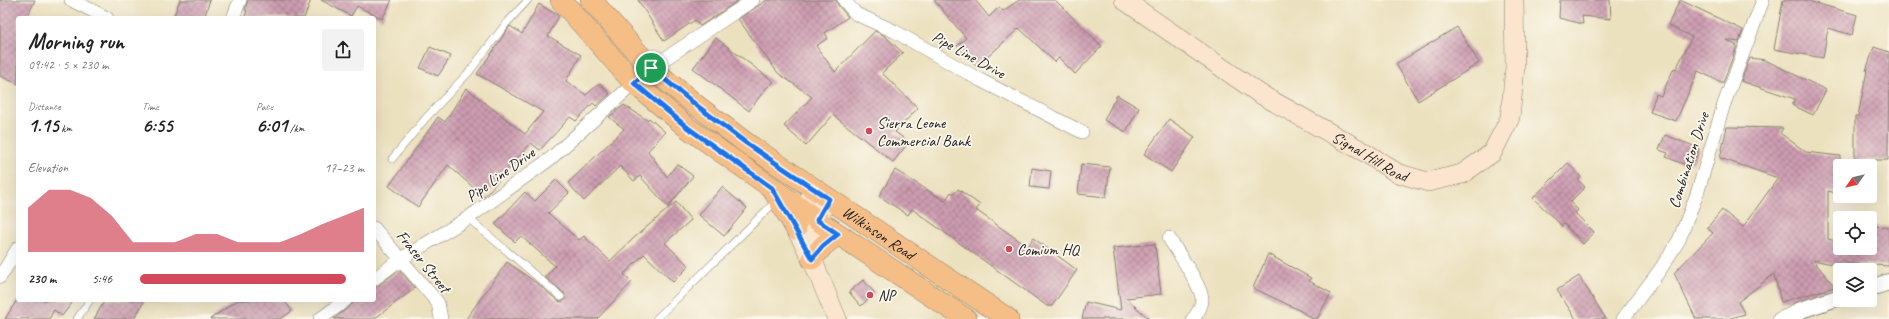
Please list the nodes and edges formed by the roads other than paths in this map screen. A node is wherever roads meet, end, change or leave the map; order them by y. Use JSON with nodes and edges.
{"nodes":[{"id":1,"x":71,"y":0,"type":"edge"},
{"id":2,"x":240,"y":0,"type":"edge"},
{"id":3,"x":528,"y":0,"type":"edge"},
{"id":4,"x":561,"y":0,"type":"edge"},
{"id":5,"x":592,"y":0,"type":"edge"},
{"id":6,"x":753,"y":0,"type":"edge"},
{"id":7,"x":844,"y":0,"type":"edge"},
{"id":8,"x":1124,"y":0,"type":"edge"},
{"id":9,"x":1514,"y":0,"type":"edge"},
{"id":10,"x":1763,"y":0,"type":"edge"},
{"id":11,"x":103,"y":16,"type":"edge"},
{"id":12,"x":234,"y":16,"type":"edge"},
{"id":13,"x":651,"y":68,"type":"junction"},
{"id":14,"x":634,"y":83,"type":"junction"},
{"id":15,"x":1082,"y":132,"type":"dead end"},
{"id":16,"x":392,"y":159,"type":"dead end"},
{"id":17,"x":775,"y":193,"type":"junction"},
{"id":18,"x":822,"y":194,"type":"junction"},
{"id":19,"x":810,"y":214,"type":"junction"},
{"id":20,"x":468,"y":218,"type":"junction"},
{"id":21,"x":796,"y":229,"type":"junction"},
{"id":22,"x":376,"y":230,"type":"edge"},
{"id":23,"x":838,"y":234,"type":"junction"},
{"id":24,"x":1169,"y":238,"type":"dead end"},
{"id":25,"x":16,"y":251,"type":"edge"},
{"id":26,"x":401,"y":259,"type":"junction"},
{"id":27,"x":812,"y":259,"type":"junction"},
{"id":28,"x":0,"y":277,"type":"edge"},
{"id":29,"x":376,"y":278,"type":"edge"},
{"id":30,"x":1889,"y":282,"type":"edge"},
{"id":31,"x":1877,"y":286,"type":"edge"},
{"id":32,"x":562,"y":297,"type":"dead end"},
{"id":33,"x":1833,"y":300,"type":"edge"},
{"id":34,"x":89,"y":302,"type":"edge"},
{"id":35,"x":343,"y":302,"type":"edge"},
{"id":36,"x":1797,"y":315,"type":"edge"},
{"id":37,"x":77,"y":319,"type":"edge"},
{"id":38,"x":320,"y":319,"type":"edge"},
{"id":39,"x":442,"y":319,"type":"edge"},
{"id":40,"x":656,"y":319,"type":"edge"},
{"id":41,"x":837,"y":319,"type":"edge"},
{"id":42,"x":966,"y":319,"type":"edge"},
{"id":43,"x":1008,"y":319,"type":"edge"},
{"id":44,"x":1193,"y":319,"type":"edge"},
{"id":45,"x":1623,"y":319,"type":"edge"},
{"id":46,"x":1779,"y":319,"type":"edge"}],
"edges":[{"from":1,"to":11,"type":"street"},
{"from":2,"to":12,"type":"street"},
{"from":3,"to":16,"type":"lane"},
{"from":4,"to":14,"type":"main road","name":"Wilkinson Road"},
{"from":5,"to":13,"type":"main road","name":"Wilkinson Road"},
{"from":6,"to":13,"type":"street"},
{"from":7,"to":15,"type":"street","name":"Pipe Line Drive"},
{"from":8,"to":9,"type":"main road","name":"Signal Hill Road"},
{"from":10,"to":45,"type":"street","name":"Combination Drive"},
{"from":13,"to":14,"type":"street","name":"Pipe Line Drive"},
{"from":13,"to":18,"type":"main road","name":"Wilkinson Road"},
{"from":14,"to":17,"type":"main road","name":"Wilkinson Road"},
{"from":14,"to":20,"type":"street","name":"Pipe Line Drive"},
{"from":17,"to":19,"type":"main road","name":"Wilkinson Road"},
{"from":17,"to":21,"type":"main road"},
{"from":17,"to":40,"type":"lane"},
{"from":18,"to":19,"type":"main road"},
{"from":18,"to":43,"type":"main road","name":"Wilkinson Road"},
{"from":19,"to":21,"type":"main road"},
{"from":19,"to":23,"type":"main road","name":"Wilkinson Road"},
{"from":19,"to":27,"type":"main road"},
{"from":20,"to":26,"type":"street","name":"Pipe Line Drive"},
{"from":20,"to":32,"type":"lane"},
{"from":21,"to":27,"type":"main road"},
{"from":22,"to":26,"type":"street","name":"Fraser Street"},
{"from":23,"to":27,"type":"main road"},
{"from":23,"to":42,"type":"main road","name":"Wilkinson Road"},
{"from":24,"to":44,"type":"street"},
{"from":25,"to":28,"type":"street"},
{"from":26,"to":29,"type":"street","name":"Pipe Line Drive"},
{"from":26,"to":39,"type":"street","name":"Fraser Street"},
{"from":27,"to":41,"type":"main road"},
{"from":30,"to":31,"type":"street"},
{"from":33,"to":36,"type":"street"},
{"from":34,"to":37,"type":"lane"},
{"from":35,"to":38,"type":"street"},
{"from":36,"to":46,"type":"street"}]}
